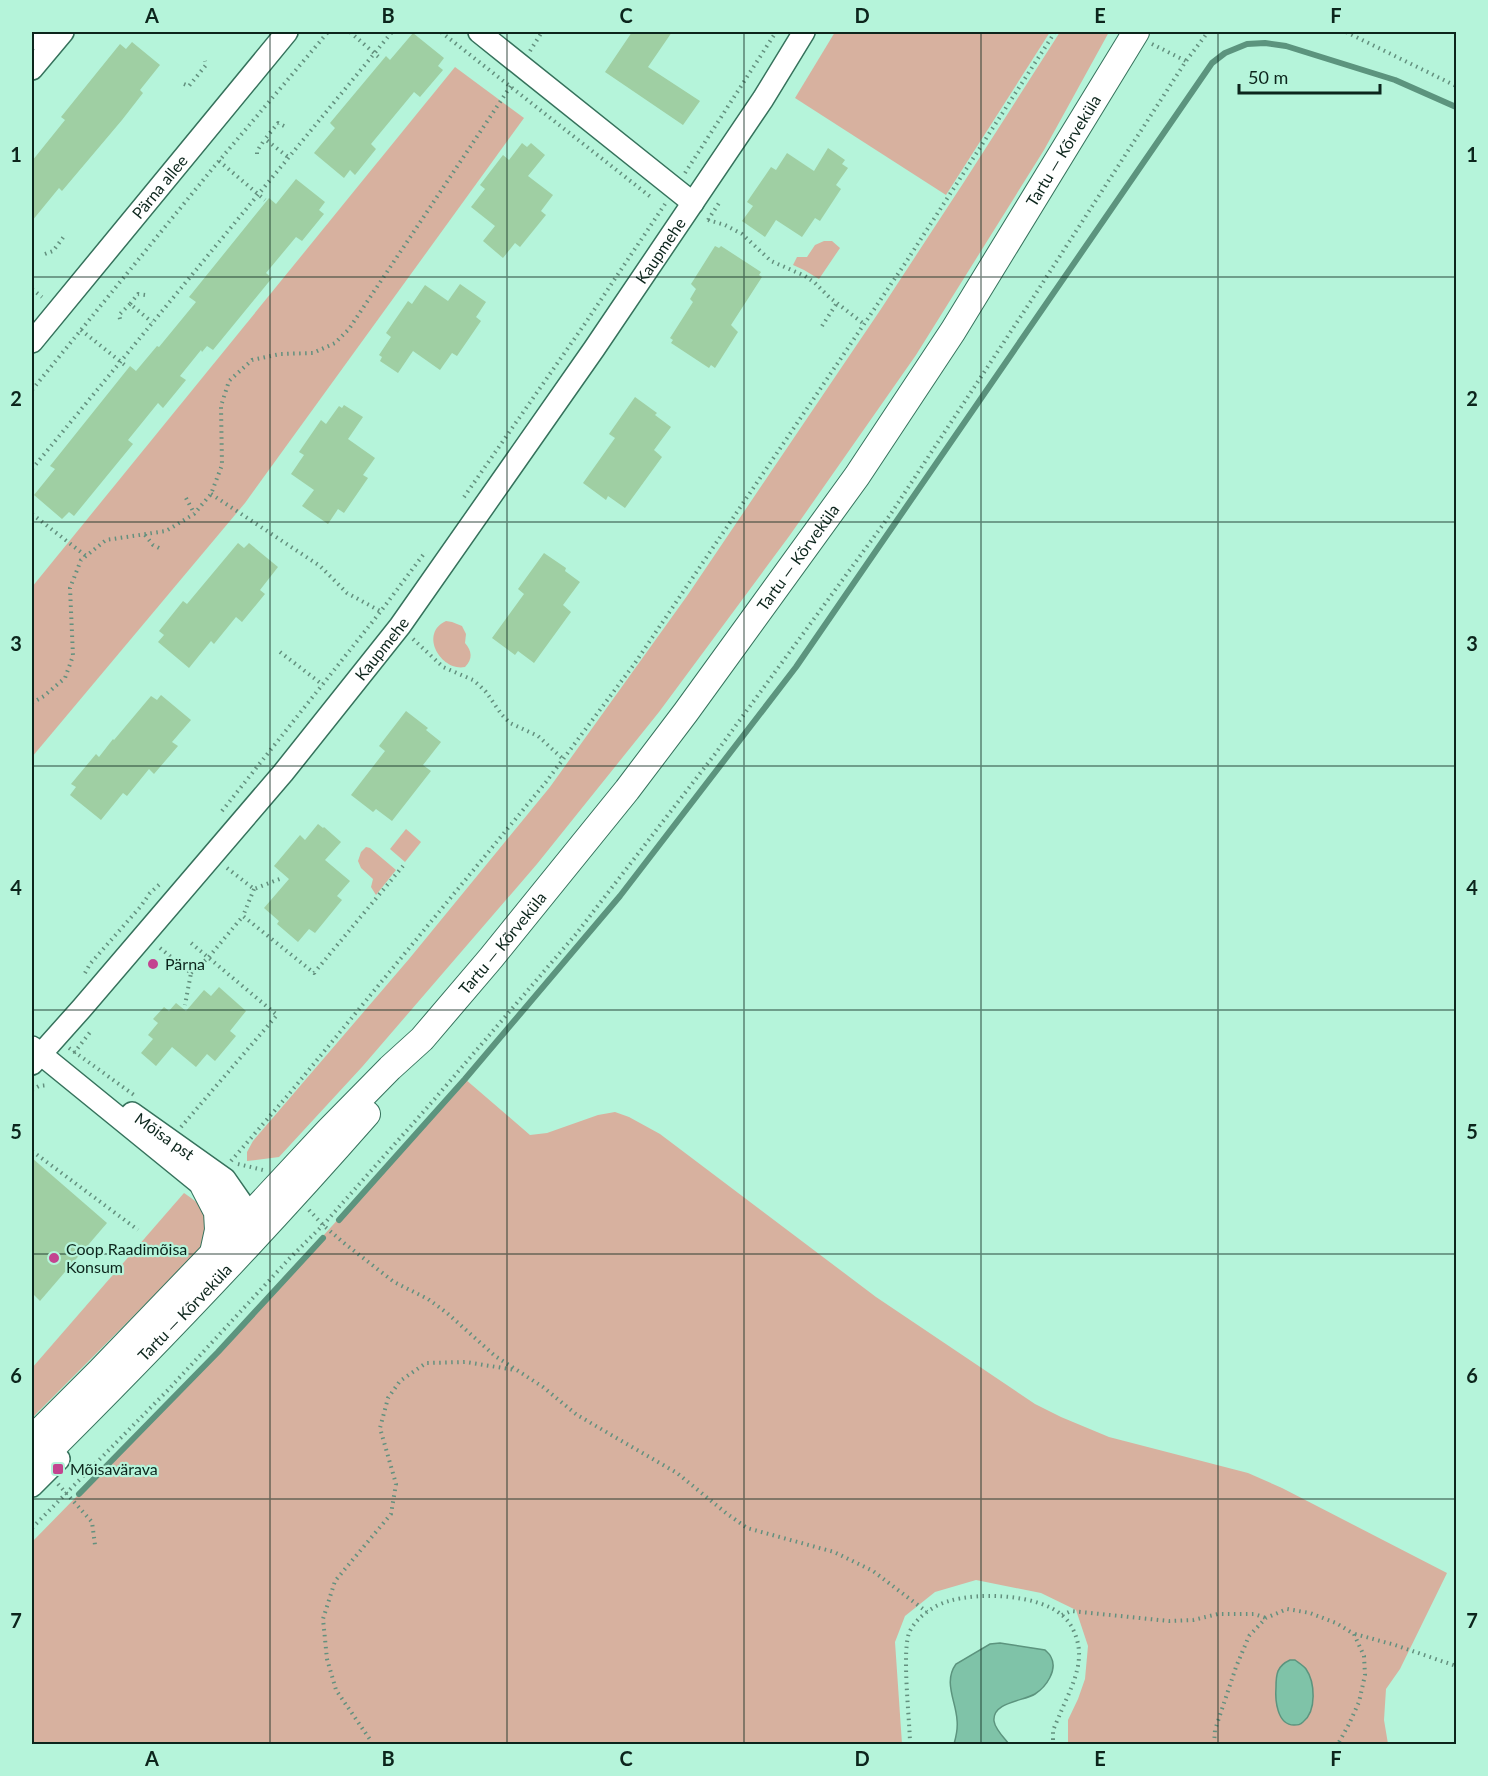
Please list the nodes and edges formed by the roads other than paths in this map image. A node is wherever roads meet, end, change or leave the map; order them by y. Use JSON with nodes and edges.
{"nodes":[{"id":1,"x":63,"y":32,"type":"edge"},
{"id":2,"x":287,"y":32,"type":"edge"},
{"id":3,"x":479,"y":32,"type":"edge"},
{"id":4,"x":804,"y":32,"type":"edge"},
{"id":5,"x":32,"y":34,"type":"edge"},
{"id":6,"x":1136,"y":38,"type":"edge"},
{"id":7,"x":49,"y":48,"type":"junction"},
{"id":8,"x":32,"y":69,"type":"edge"},
{"id":9,"x":693,"y":202,"type":"junction"},
{"id":10,"x":32,"y":342,"type":"edge"},
{"id":11,"x":176,"y":897,"type":"junction"},
{"id":12,"x":82,"y":1008,"type":"junction"},
{"id":13,"x":34,"y":1055,"type":"edge"},
{"id":14,"x":64,"y":1072,"type":"junction"},
{"id":15,"x":204,"y":1187,"type":"junction"},
{"id":16,"x":257,"y":1222,"type":"junction"},
{"id":17,"x":213,"y":1252,"type":"junction"},
{"id":18,"x":32,"y":1439,"type":"edge"},
{"id":19,"x":36,"y":1475,"type":"edge"}],
"edges":[{"from":1,"to":7,"type":"street"},
{"from":2,"to":10,"type":"street","name":"Pärna allee"},
{"from":3,"to":9,"type":"street","name":"Kaupmehe"},
{"from":4,"to":9,"type":"street","name":"Kaupmehe"},
{"from":5,"to":7,"type":"street"},
{"from":6,"to":16,"type":"main road","name":"Tartu — Kõrveküla"},
{"from":7,"to":8,"type":"street"},
{"from":9,"to":11,"type":"street","name":"Kaupmehe"},
{"from":11,"to":12,"type":"street","name":"Kaupmehe"},
{"from":11,"to":12,"type":"street"},
{"from":12,"to":13,"type":"street","name":"Kaupmehe"},
{"from":13,"to":14,"type":"street","name":"Mõisa pst"},
{"from":14,"to":15,"type":"street","name":"Mõisa pst"},
{"from":14,"to":16,"type":"street","name":"Mõisa pst"},
{"from":15,"to":16,"type":"street","name":"Mõisa pst"},
{"from":15,"to":17,"type":"main road"},
{"from":16,"to":17,"type":"main road","name":"Tartu — Kõrveküla"},
{"from":16,"to":19,"type":"main road","name":"Tartu — Kõrveküla"},
{"from":17,"to":18,"type":"main road","name":"Tartu — Kõrveküla"}]}
